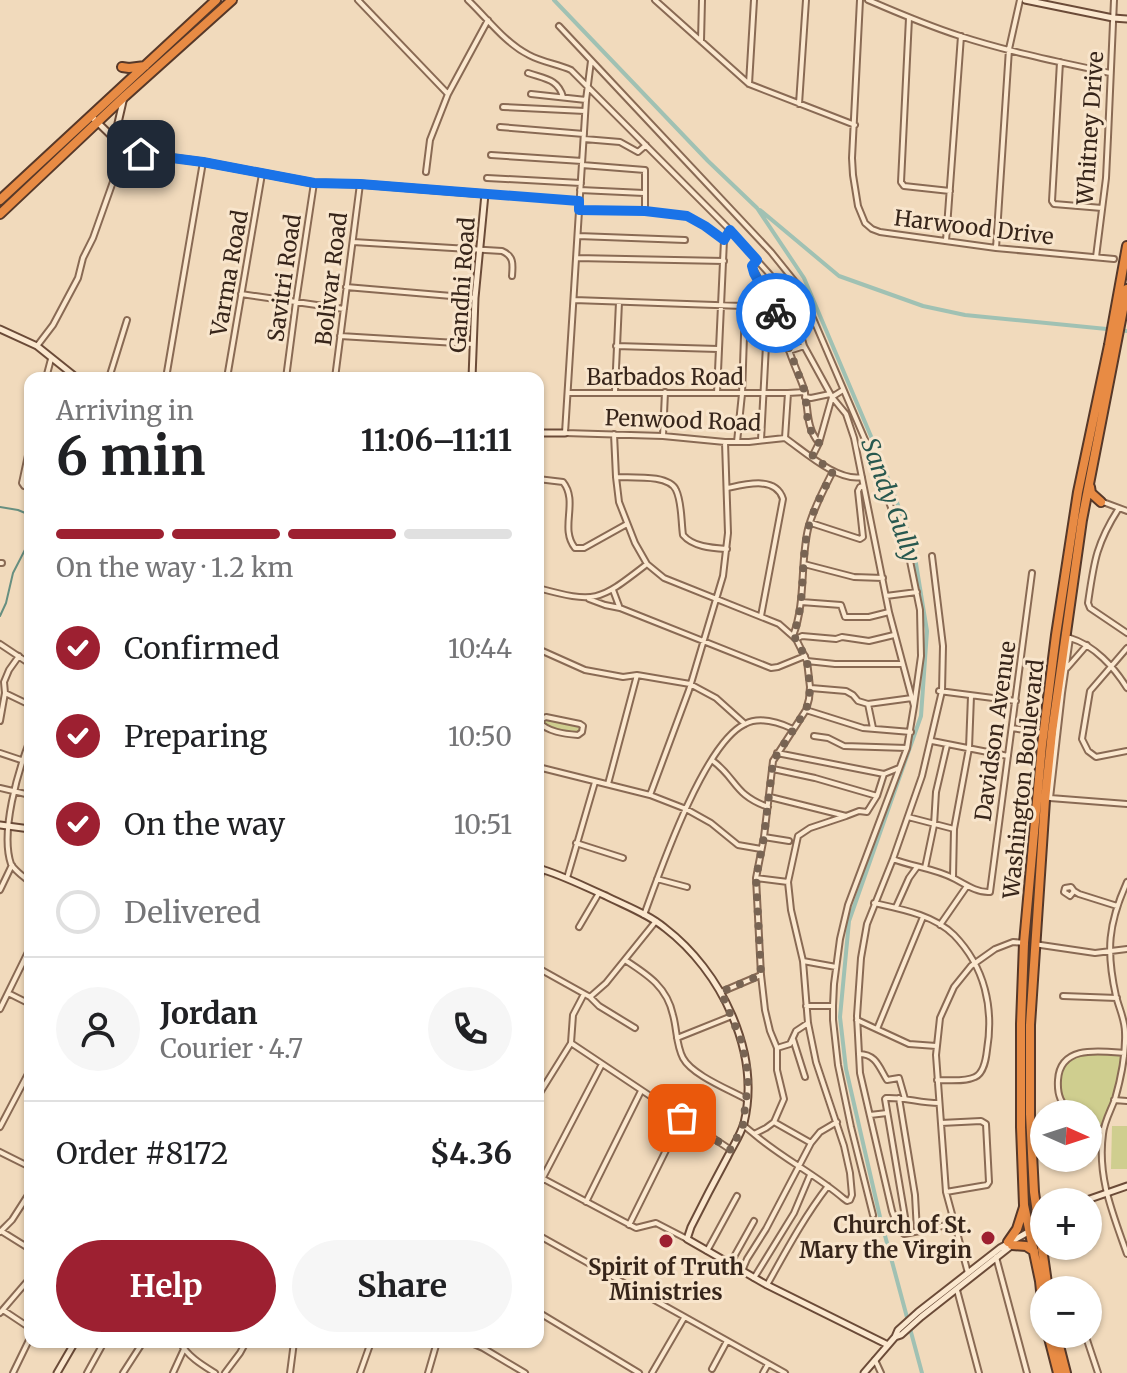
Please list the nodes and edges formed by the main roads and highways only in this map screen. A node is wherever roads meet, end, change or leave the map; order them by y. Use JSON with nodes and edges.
{"nodes":[{"id":1,"x":216,"y":0,"type":"edge"},
{"id":2,"x":232,"y":0,"type":"edge"},
{"id":3,"x":145,"y":66,"type":"junction"},
{"id":4,"x":122,"y":67,"type":"dead end"},
{"id":5,"x":122,"y":93,"type":"junction"},
{"id":6,"x":94,"y":120,"type":"junction"},
{"id":7,"x":47,"y":171,"type":"junction"},
{"id":8,"x":0,"y":202,"type":"edge"},
{"id":9,"x":0,"y":214,"type":"edge"},
{"id":10,"x":1127,"y":246,"type":"edge"},
{"id":11,"x":1127,"y":289,"type":"edge"},
{"id":12,"x":1117,"y":320,"type":"junction"},
{"id":13,"x":1113,"y":346,"type":"junction"},
{"id":14,"x":1091,"y":473,"type":"junction"},
{"id":15,"x":1082,"y":494,"type":"junction"},
{"id":16,"x":1082,"y":520,"type":"junction"},
{"id":17,"x":1029,"y":944,"type":"junction"},
{"id":18,"x":1034,"y":1188,"type":"edge"},
{"id":19,"x":1024,"y":1205,"type":"junction"},
{"id":20,"x":1030,"y":1214,"type":"edge"},
{"id":21,"x":1030,"y":1247,"type":"edge"},
{"id":22,"x":1052,"y":1348,"type":"edge"},
{"id":23,"x":1060,"y":1348,"type":"edge"},
{"id":24,"x":1058,"y":1373,"type":"edge"},
{"id":25,"x":1066,"y":1373,"type":"edge"}],
"edges":[{"from":1,"to":3,"type":"highway"},
{"from":2,"to":5,"type":"highway"},
{"from":3,"to":4,"type":"highway"},
{"from":3,"to":5,"type":"highway"},
{"from":5,"to":6,"type":"highway"},
{"from":6,"to":7,"type":"highway"},
{"from":6,"to":8,"type":"highway"},
{"from":7,"to":8,"type":"highway"},
{"from":7,"to":9,"type":"highway"},
{"from":10,"to":12,"type":"highway","name":"Washington Boulevard"},
{"from":11,"to":12,"type":"highway","name":"Washington Boulevard"},
{"from":12,"to":13,"type":"highway","name":"Washington Boulevard"},
{"from":13,"to":14,"type":"highway","name":"Washington Boulevard"},
{"from":13,"to":15,"type":"highway","name":"Washington Boulevard"},
{"from":14,"to":15,"type":"highway","name":"Washington Boulevard"},
{"from":14,"to":16,"type":"highway"},
{"from":15,"to":16,"type":"highway","name":"Washington Boulevard"},
{"from":15,"to":17,"type":"highway","name":"Washington Boulevard"},
{"from":16,"to":17,"type":"highway","name":"Washington Boulevard"},
{"from":17,"to":18,"type":"highway","name":"Washington Boulevard"},
{"from":17,"to":19,"type":"highway","name":"Washington Boulevard"},
{"from":19,"to":20,"type":"highway","name":"Washington Boulevard"},
{"from":19,"to":21,"type":"highway"},
{"from":22,"to":24,"type":"highway"},
{"from":23,"to":25,"type":"highway"}]}
